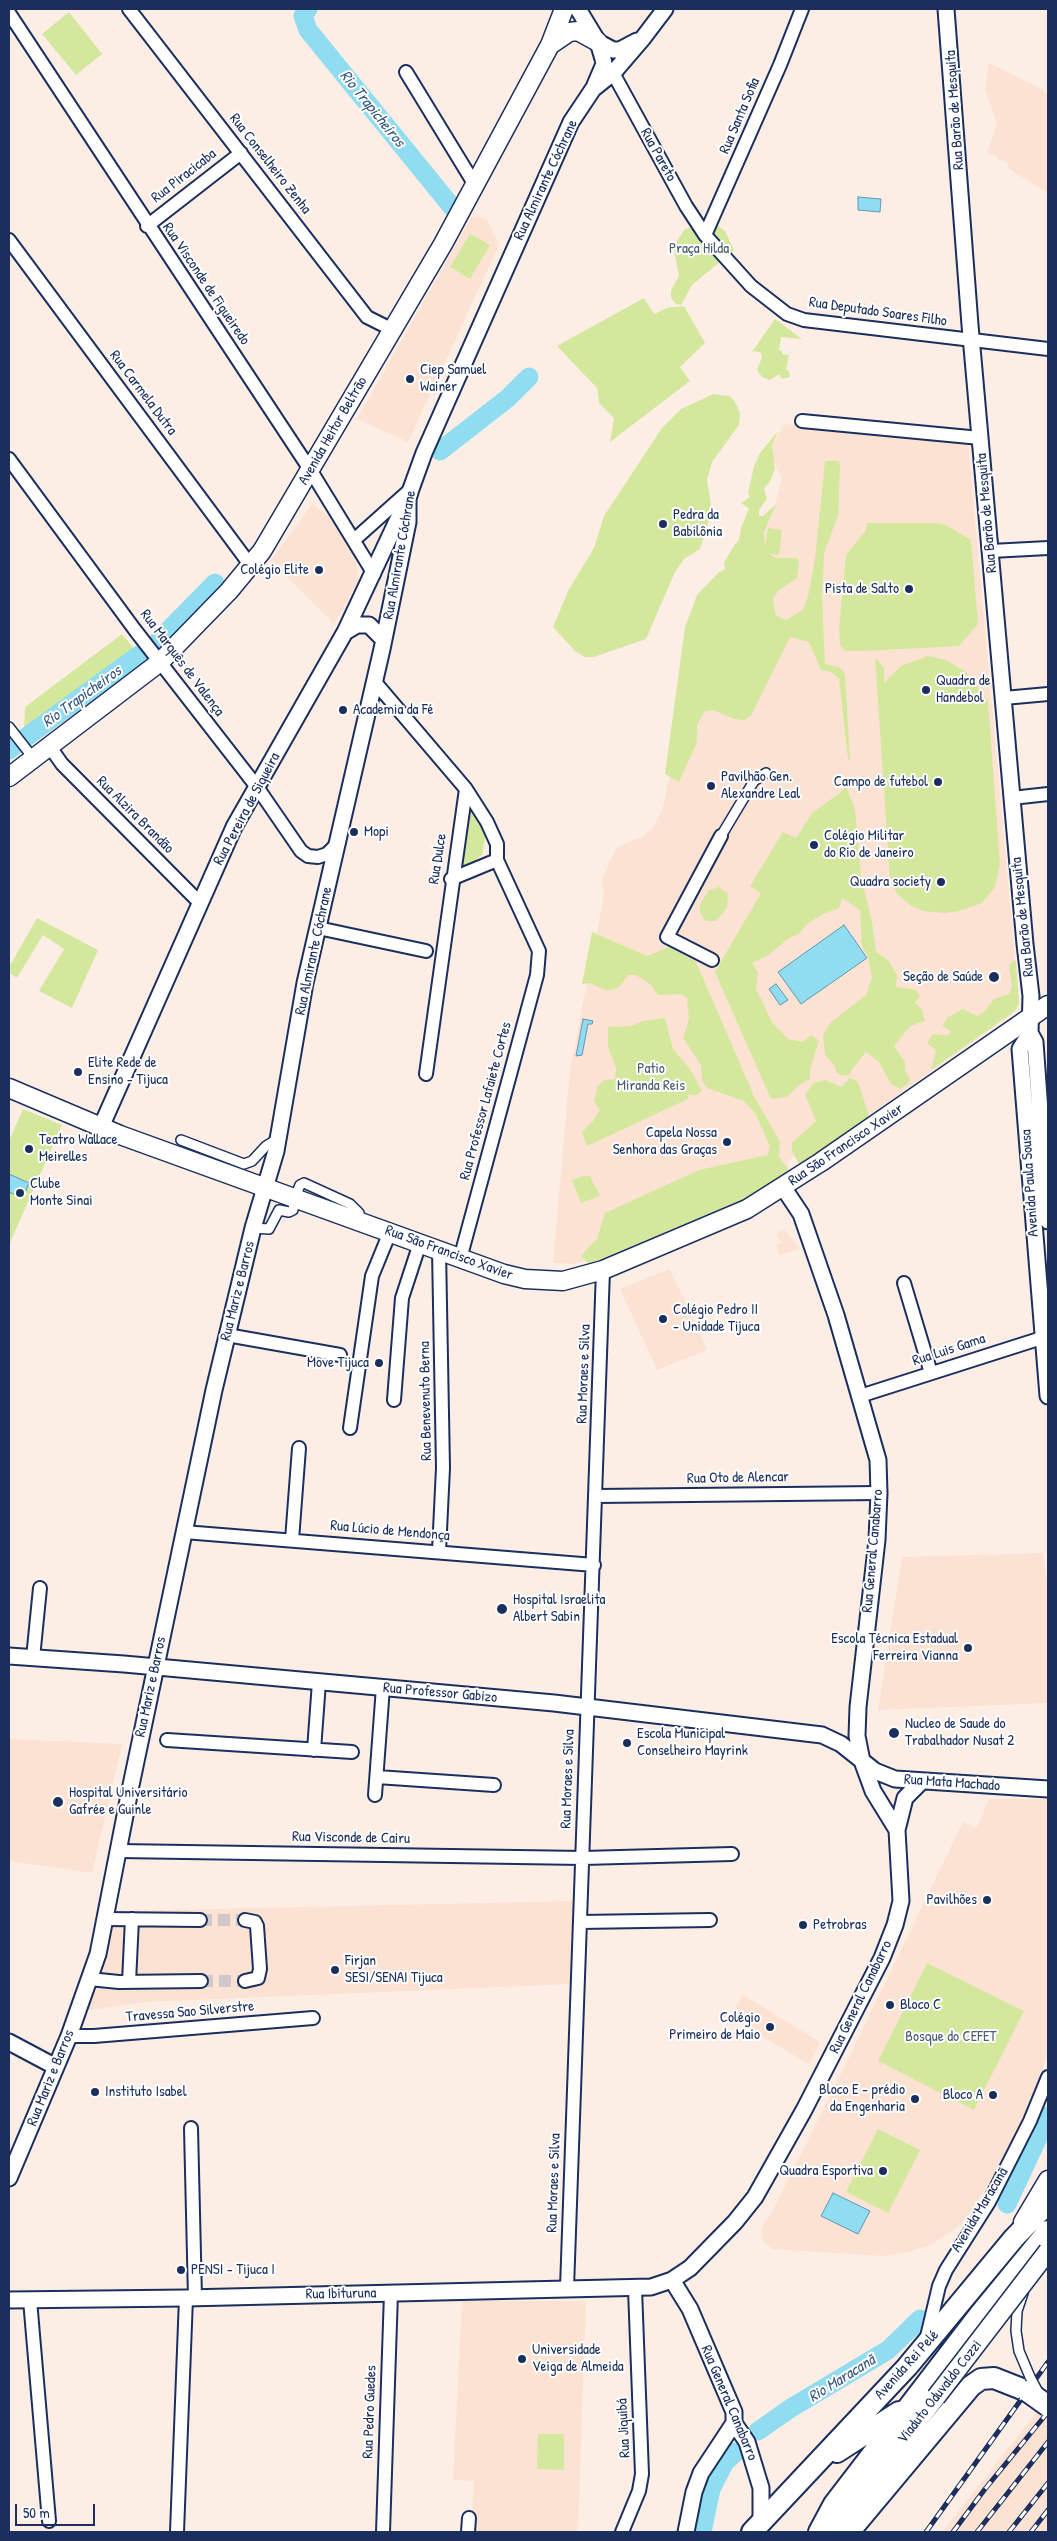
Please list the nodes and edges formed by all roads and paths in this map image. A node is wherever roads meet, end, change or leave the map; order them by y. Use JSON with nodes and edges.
{"nodes":[{"id":1,"x":129,"y":9,"type":"edge"},
{"id":2,"x":564,"y":9,"type":"edge"},
{"id":3,"x":578,"y":9,"type":"edge"},
{"id":4,"x":665,"y":9,"type":"edge"},
{"id":5,"x":802,"y":9,"type":"edge"},
{"id":6,"x":946,"y":9,"type":"edge"},
{"id":7,"x":9,"y":13,"type":"edge"},
{"id":8,"x":643,"y":38,"type":"junction"},
{"id":9,"x":598,"y":42,"type":"junction"},
{"id":10,"x":550,"y":45,"type":"junction"},
{"id":11,"x":406,"y":72,"type":"dead end"},
{"id":12,"x":613,"y":73,"type":"junction"},
{"id":13,"x":593,"y":89,"type":"junction"},
{"id":14,"x":241,"y":153,"type":"junction"},
{"id":15,"x":475,"y":185,"type":"junction"},
{"id":16,"x":147,"y":226,"type":"junction"},
{"id":17,"x":705,"y":235,"type":"junction"},
{"id":18,"x":9,"y":240,"type":"edge"},
{"id":19,"x":392,"y":330,"type":"junction"},
{"id":20,"x":972,"y":341,"type":"junction"},
{"id":21,"x":1048,"y":349,"type":"edge"},
{"id":22,"x":802,"y":421,"type":"dead end"},
{"id":23,"x":980,"y":438,"type":"junction"},
{"id":24,"x":9,"y":459,"type":"edge"},
{"id":25,"x":311,"y":471,"type":"junction"},
{"id":26,"x":409,"y":494,"type":"junction"},
{"id":27,"x":354,"y":540,"type":"junction"},
{"id":28,"x":1048,"y":548,"type":"edge"},
{"id":29,"x":991,"y":551,"type":"junction"},
{"id":30,"x":251,"y":566,"type":"junction"},
{"id":31,"x":374,"y":574,"type":"junction"},
{"id":32,"x":346,"y":632,"type":"junction"},
{"id":33,"x":384,"y":640,"type":"junction"},
{"id":34,"x":153,"y":653,"type":"junction"},
{"id":35,"x":374,"y":681,"type":"junction"},
{"id":36,"x":1048,"y":694,"type":"edge"},
{"id":37,"x":1004,"y":698,"type":"junction"},
{"id":38,"x":9,"y":727,"type":"edge"},
{"id":39,"x":50,"y":747,"type":"junction"},
{"id":40,"x":34,"y":759,"type":"junction"},
{"id":41,"x":766,"y":773,"type":"dead end"},
{"id":42,"x":9,"y":777,"type":"edge"},
{"id":43,"x":257,"y":787,"type":"junction"},
{"id":44,"x":466,"y":789,"type":"junction"},
{"id":45,"x":1048,"y":794,"type":"edge"},
{"id":46,"x":1012,"y":798,"type":"junction"},
{"id":47,"x":721,"y":836,"type":"joint"},
{"id":48,"x":339,"y":842,"type":"junction"},
{"id":49,"x":497,"y":860,"type":"junction"},
{"id":50,"x":451,"y":879,"type":"junction"},
{"id":51,"x":200,"y":904,"type":"junction"},
{"id":52,"x":318,"y":928,"type":"junction"},
{"id":53,"x":426,"y":951,"type":"dead end"},
{"id":54,"x":712,"y":960,"type":"dead end"},
{"id":55,"x":1048,"y":1005,"type":"edge"},
{"id":56,"x":1030,"y":1026,"type":"junction"},
{"id":57,"x":426,"y":1074,"type":"dead end"},
{"id":58,"x":9,"y":1088,"type":"edge"},
{"id":59,"x":101,"y":1127,"type":"junction"},
{"id":60,"x":279,"y":1138,"type":"junction"},
{"id":61,"x":181,"y":1140,"type":"dead end"},
{"id":62,"x":1040,"y":1164,"type":"edge"},
{"id":63,"x":266,"y":1186,"type":"junction"},
{"id":64,"x":783,"y":1187,"type":"junction"},
{"id":65,"x":295,"y":1197,"type":"junction"},
{"id":66,"x":1048,"y":1221,"type":"edge"},
{"id":67,"x":253,"y":1228,"type":"junction"},
{"id":68,"x":390,"y":1232,"type":"junction"},
{"id":69,"x":420,"y":1243,"type":"junction"},
{"id":70,"x":440,"y":1250,"type":"junction"},
{"id":71,"x":460,"y":1259,"type":"junction"},
{"id":72,"x":603,"y":1270,"type":"junction"},
{"id":73,"x":904,"y":1283,"type":"dead end"},
{"id":74,"x":227,"y":1335,"type":"junction"},
{"id":75,"x":1046,"y":1337,"type":"edge"},
{"id":76,"x":340,"y":1356,"type":"dead end"},
{"id":77,"x":931,"y":1373,"type":"junction"},
{"id":78,"x":860,"y":1396,"type":"junction"},
{"id":79,"x":1048,"y":1396,"type":"edge"},
{"id":80,"x":394,"y":1400,"type":"dead end"},
{"id":81,"x":350,"y":1428,"type":"dead end"},
{"id":82,"x":299,"y":1448,"type":"dead end"},
{"id":83,"x":879,"y":1493,"type":"junction"},
{"id":84,"x":597,"y":1496,"type":"junction"},
{"id":85,"x":184,"y":1532,"type":"junction"},
{"id":86,"x":292,"y":1540,"type":"junction"},
{"id":87,"x":439,"y":1552,"type":"junction"},
{"id":88,"x":594,"y":1565,"type":"junction"},
{"id":89,"x":40,"y":1588,"type":"dead end"},
{"id":90,"x":9,"y":1656,"type":"edge"},
{"id":91,"x":34,"y":1658,"type":"junction"},
{"id":92,"x":155,"y":1667,"type":"junction"},
{"id":93,"x":319,"y":1682,"type":"junction"},
{"id":94,"x":383,"y":1688,"type":"junction"},
{"id":95,"x":587,"y":1706,"type":"junction"},
{"id":96,"x":167,"y":1740,"type":"dead end"},
{"id":97,"x":314,"y":1750,"type":"junction"},
{"id":98,"x":352,"y":1752,"type":"dead end"},
{"id":99,"x":862,"y":1761,"type":"junction"},
{"id":100,"x":377,"y":1776,"type":"junction"},
{"id":101,"x":921,"y":1782,"type":"junction"},
{"id":102,"x":494,"y":1785,"type":"dead end"},
{"id":103,"x":1048,"y":1789,"type":"edge"},
{"id":104,"x":375,"y":1795,"type":"dead end"},
{"id":105,"x":897,"y":1830,"type":"junction"},
{"id":106,"x":118,"y":1851,"type":"junction"},
{"id":107,"x":732,"y":1854,"type":"dead end"},
{"id":108,"x":582,"y":1858,"type":"junction"},
{"id":109,"x":132,"y":1919,"type":"junction"},
{"id":110,"x":105,"y":1920,"type":"junction"},
{"id":111,"x":200,"y":1920,"type":"tunnel mouth"},
{"id":112,"x":245,"y":1920,"type":"dead end"},
{"id":113,"x":710,"y":1920,"type":"dead end"},
{"id":114,"x":580,"y":1922,"type":"junction"},
{"id":115,"x":89,"y":1980,"type":"junction"},
{"id":116,"x":201,"y":1981,"type":"tunnel mouth"},
{"id":117,"x":245,"y":1981,"type":"tunnel mouth"},
{"id":118,"x":129,"y":1982,"type":"junction"},
{"id":119,"x":313,"y":2018,"type":"dead end"},
{"id":120,"x":68,"y":2036,"type":"junction"},
{"id":121,"x":9,"y":2042,"type":"edge"},
{"id":122,"x":56,"y":2067,"type":"junction"},
{"id":123,"x":1048,"y":2077,"type":"edge"},
{"id":124,"x":190,"y":2128,"type":"dead end"},
{"id":125,"x":9,"y":2178,"type":"edge"},
{"id":126,"x":1048,"y":2180,"type":"edge"},
{"id":127,"x":1048,"y":2203,"type":"edge"},
{"id":128,"x":1048,"y":2231,"type":"edge"},
{"id":129,"x":1014,"y":2238,"type":"junction"},
{"id":130,"x":1047,"y":2255,"type":"edge"},
{"id":131,"x":1012,"y":2274,"type":"junction"},
{"id":132,"x":672,"y":2280,"type":"junction"},
{"id":133,"x":567,"y":2288,"type":"junction"},
{"id":134,"x":635,"y":2289,"type":"junction"},
{"id":135,"x":391,"y":2293,"type":"junction"},
{"id":136,"x":191,"y":2298,"type":"junction"},
{"id":137,"x":9,"y":2300,"type":"edge"},
{"id":138,"x":30,"y":2300,"type":"junction"},
{"id":139,"x":924,"y":2346,"type":"junction"},
{"id":140,"x":1037,"y":2394,"type":"edge"},
{"id":141,"x":915,"y":2401,"type":"junction"},
{"id":142,"x":734,"y":2423,"type":"junction"},
{"id":143,"x":815,"y":2466,"type":"junction"},
{"id":144,"x":468,"y":2518,"type":"dead end"},
{"id":145,"x":49,"y":2521,"type":"dead end"},
{"id":146,"x":758,"y":2529,"type":"edge"},
{"id":147,"x":177,"y":2532,"type":"edge"},
{"id":148,"x":383,"y":2532,"type":"edge"},
{"id":149,"x":468,"y":2532,"type":"edge"},
{"id":150,"x":622,"y":2532,"type":"edge"},
{"id":151,"x":686,"y":2532,"type":"edge"},
{"id":152,"x":819,"y":2532,"type":"edge"},
{"id":153,"x":832,"y":2532,"type":"edge"},
{"id":154,"x":849,"y":2532,"type":"edge"}],
"edges":[{"from":1,"to":14,"type":"street","name":"Rua Conselheiro Zenha"},
{"from":2,"to":10,"type":"main road","name":"Avenida Heitor Beltrão"},
{"from":3,"to":9,"type":"street"},
{"from":4,"to":8,"type":"street","name":"Rua Almirante Cóchrane"},
{"from":5,"to":17,"type":"street","name":"Rua Santa Sofia"},
{"from":6,"to":20,"type":"street","name":"Rua Barão de Mesquita"},
{"from":7,"to":16,"type":"street","name":"Rua Visconde de Figueiredo"},
{"from":8,"to":9,"type":"street"},
{"from":8,"to":12,"type":"street","name":"Rua Almirante Cóchrane"},
{"from":9,"to":10,"type":"main road"},
{"from":9,"to":13,"type":"street"},
{"from":10,"to":15,"type":"main road","name":"Avenida Heitor Beltrão"},
{"from":11,"to":15,"type":"street"},
{"from":12,"to":13,"type":"street","name":"Rua Almirante Cóchrane"},
{"from":12,"to":17,"type":"street","name":"Rua Pareto"},
{"from":13,"to":26,"type":"street","name":"Rua Almirante Cóchrane"},
{"from":14,"to":16,"type":"street","name":"Rua Piracicaba"},
{"from":14,"to":19,"type":"street","name":"Rua Conselheiro Zenha"},
{"from":15,"to":19,"type":"main road","name":"Avenida Heitor Beltrão"},
{"from":16,"to":25,"type":"street","name":"Rua Visconde de Figueiredo"},
{"from":17,"to":20,"type":"street","name":"Rua Deputado Soares Filho"},
{"from":18,"to":30,"type":"street","name":"Rua Carmela Dutra"},
{"from":19,"to":25,"type":"main road","name":"Avenida Heitor Beltrão"},
{"from":20,"to":21,"type":"street","name":"Rua Deputado Soares Filho"},
{"from":20,"to":23,"type":"street","name":"Rua Barão de Mesquita"},
{"from":22,"to":23,"type":"street"},
{"from":23,"to":29,"type":"street","name":"Rua Barão de Mesquita"},
{"from":24,"to":34,"type":"street","name":"Rua Marquês de Valença"},
{"from":25,"to":27,"type":"street","name":"Rua Visconde de Figueiredo"},
{"from":25,"to":30,"type":"main road","name":"Avenida Heitor Beltrão"},
{"from":26,"to":27,"type":"street"},
{"from":26,"to":31,"type":"street","name":"Rua Pereira de Siqueira"},
{"from":26,"to":33,"type":"street","name":"Rua Almirante Cóchrane"},
{"from":27,"to":31,"type":"street","name":"Rua Visconde de Figueiredo"},
{"from":28,"to":29,"type":"street"},
{"from":29,"to":37,"type":"street","name":"Rua Barão de Mesquita"},
{"from":30,"to":34,"type":"main road","name":"Avenida Heitor Beltrão"},
{"from":31,"to":32,"type":"street","name":"Rua Pereira de Siqueira"},
{"from":32,"to":33,"type":"street"},
{"from":32,"to":43,"type":"street","name":"Rua Pereira de Siqueira"},
{"from":33,"to":35,"type":"street","name":"Rua Almirante Cóchrane"},
{"from":34,"to":39,"type":"main road","name":"Avenida Heitor Beltrão"},
{"from":34,"to":43,"type":"street","name":"Rua Marquês de Valença"},
{"from":35,"to":44,"type":"street"},
{"from":35,"to":48,"type":"street","name":"Rua Almirante Cóchrane"},
{"from":36,"to":37,"type":"street"},
{"from":37,"to":46,"type":"street","name":"Rua Barão de Mesquita"},
{"from":38,"to":40,"type":"street"},
{"from":39,"to":40,"type":"main road","name":"Avenida Heitor Beltrão"},
{"from":39,"to":51,"type":"street","name":"Rua Alzira Brandão"},
{"from":40,"to":42,"type":"main road","name":"Avenida Heitor Beltrão"},
{"from":41,"to":47,"type":"street"},
{"from":43,"to":48,"type":"street","name":"Rua Marquês de Valença"},
{"from":43,"to":51,"type":"street","name":"Rua Pereira de Siqueira"},
{"from":44,"to":49,"type":"street"},
{"from":44,"to":50,"type":"street","name":"Rua Dulce"},
{"from":45,"to":46,"type":"street"},
{"from":46,"to":56,"type":"street","name":"Rua Barão de Mesquita"},
{"from":47,"to":54,"type":"street"},
{"from":48,"to":52,"type":"street","name":"Rua Almirante Cóchrane"},
{"from":49,"to":50,"type":"street"},
{"from":49,"to":71,"type":"street","name":"Rua Professor Lafaiete Cortes"},
{"from":50,"to":57,"type":"street","name":"Rua Dulce"},
{"from":51,"to":59,"type":"street","name":"Rua Pereira de Siqueira"},
{"from":52,"to":53,"type":"street"},
{"from":52,"to":60,"type":"street","name":"Rua Almirante Cóchrane"},
{"from":55,"to":56,"type":"main road","name":"Rua São Francisco Xavier"},
{"from":56,"to":62,"type":"street","name":"Avenida Paula Sousa"},
{"from":56,"to":64,"type":"main road","name":"Rua São Francisco Xavier"},
{"from":58,"to":59,"type":"main road","name":"Rua São Francisco Xavier"},
{"from":59,"to":63,"type":"main road","name":"Rua São Francisco Xavier"},
{"from":60,"to":61,"type":"street"},
{"from":60,"to":63,"type":"street","name":"Rua Almirante Cóchrane"},
{"from":62,"to":66,"type":"street","name":"Avenida Paula Sousa"},
{"from":62,"to":75,"type":"street","name":"Avenida Paula Sousa"},
{"from":63,"to":65,"type":"main road","name":"Rua São Francisco Xavier"},
{"from":63,"to":67,"type":"street","name":"Rua Mariz e Barros"},
{"from":64,"to":72,"type":"main road","name":"Rua São Francisco Xavier"},
{"from":64,"to":78,"type":"street","name":"Rua General Canabarro"},
{"from":65,"to":67,"type":"street"},
{"from":65,"to":68,"type":"main road","name":"Rua São Francisco Xavier"},
{"from":67,"to":74,"type":"street","name":"Rua Mariz e Barros"},
{"from":68,"to":69,"type":"main road","name":"Rua São Francisco Xavier"},
{"from":68,"to":81,"type":"street"},
{"from":69,"to":70,"type":"main road","name":"Rua São Francisco Xavier"},
{"from":69,"to":80,"type":"street"},
{"from":70,"to":71,"type":"main road","name":"Rua São Francisco Xavier"},
{"from":70,"to":87,"type":"street","name":"Rua Benevenuto Berna"},
{"from":71,"to":72,"type":"main road","name":"Rua São Francisco Xavier"},
{"from":72,"to":84,"type":"street","name":"Rua Moraes e Silva"},
{"from":73,"to":77,"type":"street"},
{"from":74,"to":76,"type":"street"},
{"from":74,"to":85,"type":"street","name":"Rua Mariz e Barros"},
{"from":75,"to":77,"type":"street","name":"Rua Luis Gama"},
{"from":75,"to":79,"type":"street","name":"Avenida Paula Sousa"},
{"from":77,"to":78,"type":"street","name":"Rua Luis Gama"},
{"from":78,"to":83,"type":"street","name":"Rua General Canabarro"},
{"from":82,"to":86,"type":"street"},
{"from":83,"to":84,"type":"street","name":"Rua Oto de Alencar"},
{"from":83,"to":99,"type":"street","name":"Rua General Canabarro"},
{"from":84,"to":88,"type":"street","name":"Rua Moraes e Silva"},
{"from":85,"to":86,"type":"street","name":"Rua Lúcio de Mendonça"},
{"from":85,"to":92,"type":"street","name":"Rua Mariz e Barros"},
{"from":86,"to":87,"type":"street","name":"Rua Lúcio de Mendonça"},
{"from":87,"to":88,"type":"street","name":"Rua Lúcio de Mendonça"},
{"from":88,"to":95,"type":"street","name":"Rua Moraes e Silva"},
{"from":89,"to":91,"type":"street"},
{"from":90,"to":91,"type":"street","name":"Rua Professor Gabizo"},
{"from":91,"to":92,"type":"street","name":"Rua Professor Gabizo"},
{"from":92,"to":93,"type":"street","name":"Rua Professor Gabizo"},
{"from":92,"to":106,"type":"street","name":"Rua Mariz e Barros"},
{"from":93,"to":94,"type":"street","name":"Rua Professor Gabizo"},
{"from":93,"to":97,"type":"street"},
{"from":94,"to":95,"type":"street","name":"Rua Professor Gabizo"},
{"from":94,"to":100,"type":"street"},
{"from":95,"to":99,"type":"street","name":"Rua Professor Gabizo"},
{"from":95,"to":108,"type":"street","name":"Rua Moraes e Silva"},
{"from":96,"to":97,"type":"street"},
{"from":97,"to":98,"type":"street"},
{"from":99,"to":101,"type":"street","name":"Rua Mata Machado"},
{"from":99,"to":105,"type":"street","name":"Rua General Canabarro"},
{"from":100,"to":102,"type":"street"},
{"from":100,"to":104,"type":"street"},
{"from":101,"to":103,"type":"street","name":"Rua Mata Machado"},
{"from":101,"to":105,"type":"street"},
{"from":105,"to":132,"type":"street","name":"Rua General Canabarro"},
{"from":106,"to":108,"type":"street","name":"Rua Visconde de Cairu"},
{"from":106,"to":110,"type":"street","name":"Rua Mariz e Barros"},
{"from":107,"to":108,"type":"street","name":"Rua Visconde de Cairu"},
{"from":108,"to":114,"type":"street","name":"Rua Moraes e Silva"},
{"from":109,"to":110,"type":"street"},
{"from":109,"to":111,"type":"street"},
{"from":109,"to":118,"type":"street"},
{"from":110,"to":115,"type":"street","name":"Rua Mariz e Barros"},
{"from":112,"to":117,"type":"street"},
{"from":113,"to":114,"type":"street"},
{"from":114,"to":133,"type":"street","name":"Rua Moraes e Silva"},
{"from":115,"to":118,"type":"street"},
{"from":115,"to":120,"type":"street","name":"Rua Mariz e Barros"},
{"from":116,"to":118,"type":"street"},
{"from":119,"to":120,"type":"street","name":"Travessa Sao Silverstre"},
{"from":120,"to":122,"type":"street","name":"Rua Mariz e Barros"},
{"from":121,"to":122,"type":"street"},
{"from":122,"to":125,"type":"street","name":"Rua Mariz e Barros"},
{"from":123,"to":139,"type":"street","name":"Avenida Maracanã"},
{"from":124,"to":136,"type":"street"},
{"from":126,"to":129,"type":"main road"},
{"from":127,"to":129,"type":"main road","name":"Avenida Rei Pelé"},
{"from":128,"to":131,"type":"main road","name":"Avenida Rei Pelé"},
{"from":129,"to":139,"type":"main road","name":"Avenida Rei Pelé"},
{"from":130,"to":131,"type":"main road"},
{"from":130,"to":140,"type":"street"},
{"from":130,"to":153,"type":"main road","name":"Viaduto Oduvaldo Cozzi","bridge":true},
{"from":131,"to":141,"type":"main road","name":"Avenida Rei Pelé"},
{"from":132,"to":134,"type":"street","name":"Rua Ibituruna"},
{"from":132,"to":142,"type":"street","name":"Rua General Canabarro"},
{"from":133,"to":134,"type":"street","name":"Rua Ibituruna"},
{"from":133,"to":135,"type":"street","name":"Rua Ibituruna"},
{"from":134,"to":150,"type":"street","name":"Rua Jiquibá"},
{"from":135,"to":136,"type":"street","name":"Rua Ibituruna"},
{"from":135,"to":148,"type":"street","name":"Rua Pedro Guedes"},
{"from":136,"to":138,"type":"street","name":"Rua Ibituruna"},
{"from":136,"to":147,"type":"street"},
{"from":137,"to":138,"type":"street","name":"Rua Ibituruna"},
{"from":138,"to":145,"type":"street"},
{"from":139,"to":143,"type":"main road","name":"Avenida Rei Pelé"},
{"from":140,"to":154,"type":"main road"},
{"from":141,"to":143,"type":"main road"},
{"from":141,"to":152,"type":"main road","name":"Avenida Rei Pelé"},
{"from":142,"to":146,"type":"street","name":"Rua General Canabarro"},
{"from":142,"to":151,"type":"street"},
{"from":143,"to":146,"type":"main road","name":"Avenida Rei Pelé"},
{"from":144,"to":149,"type":"street"}]}
